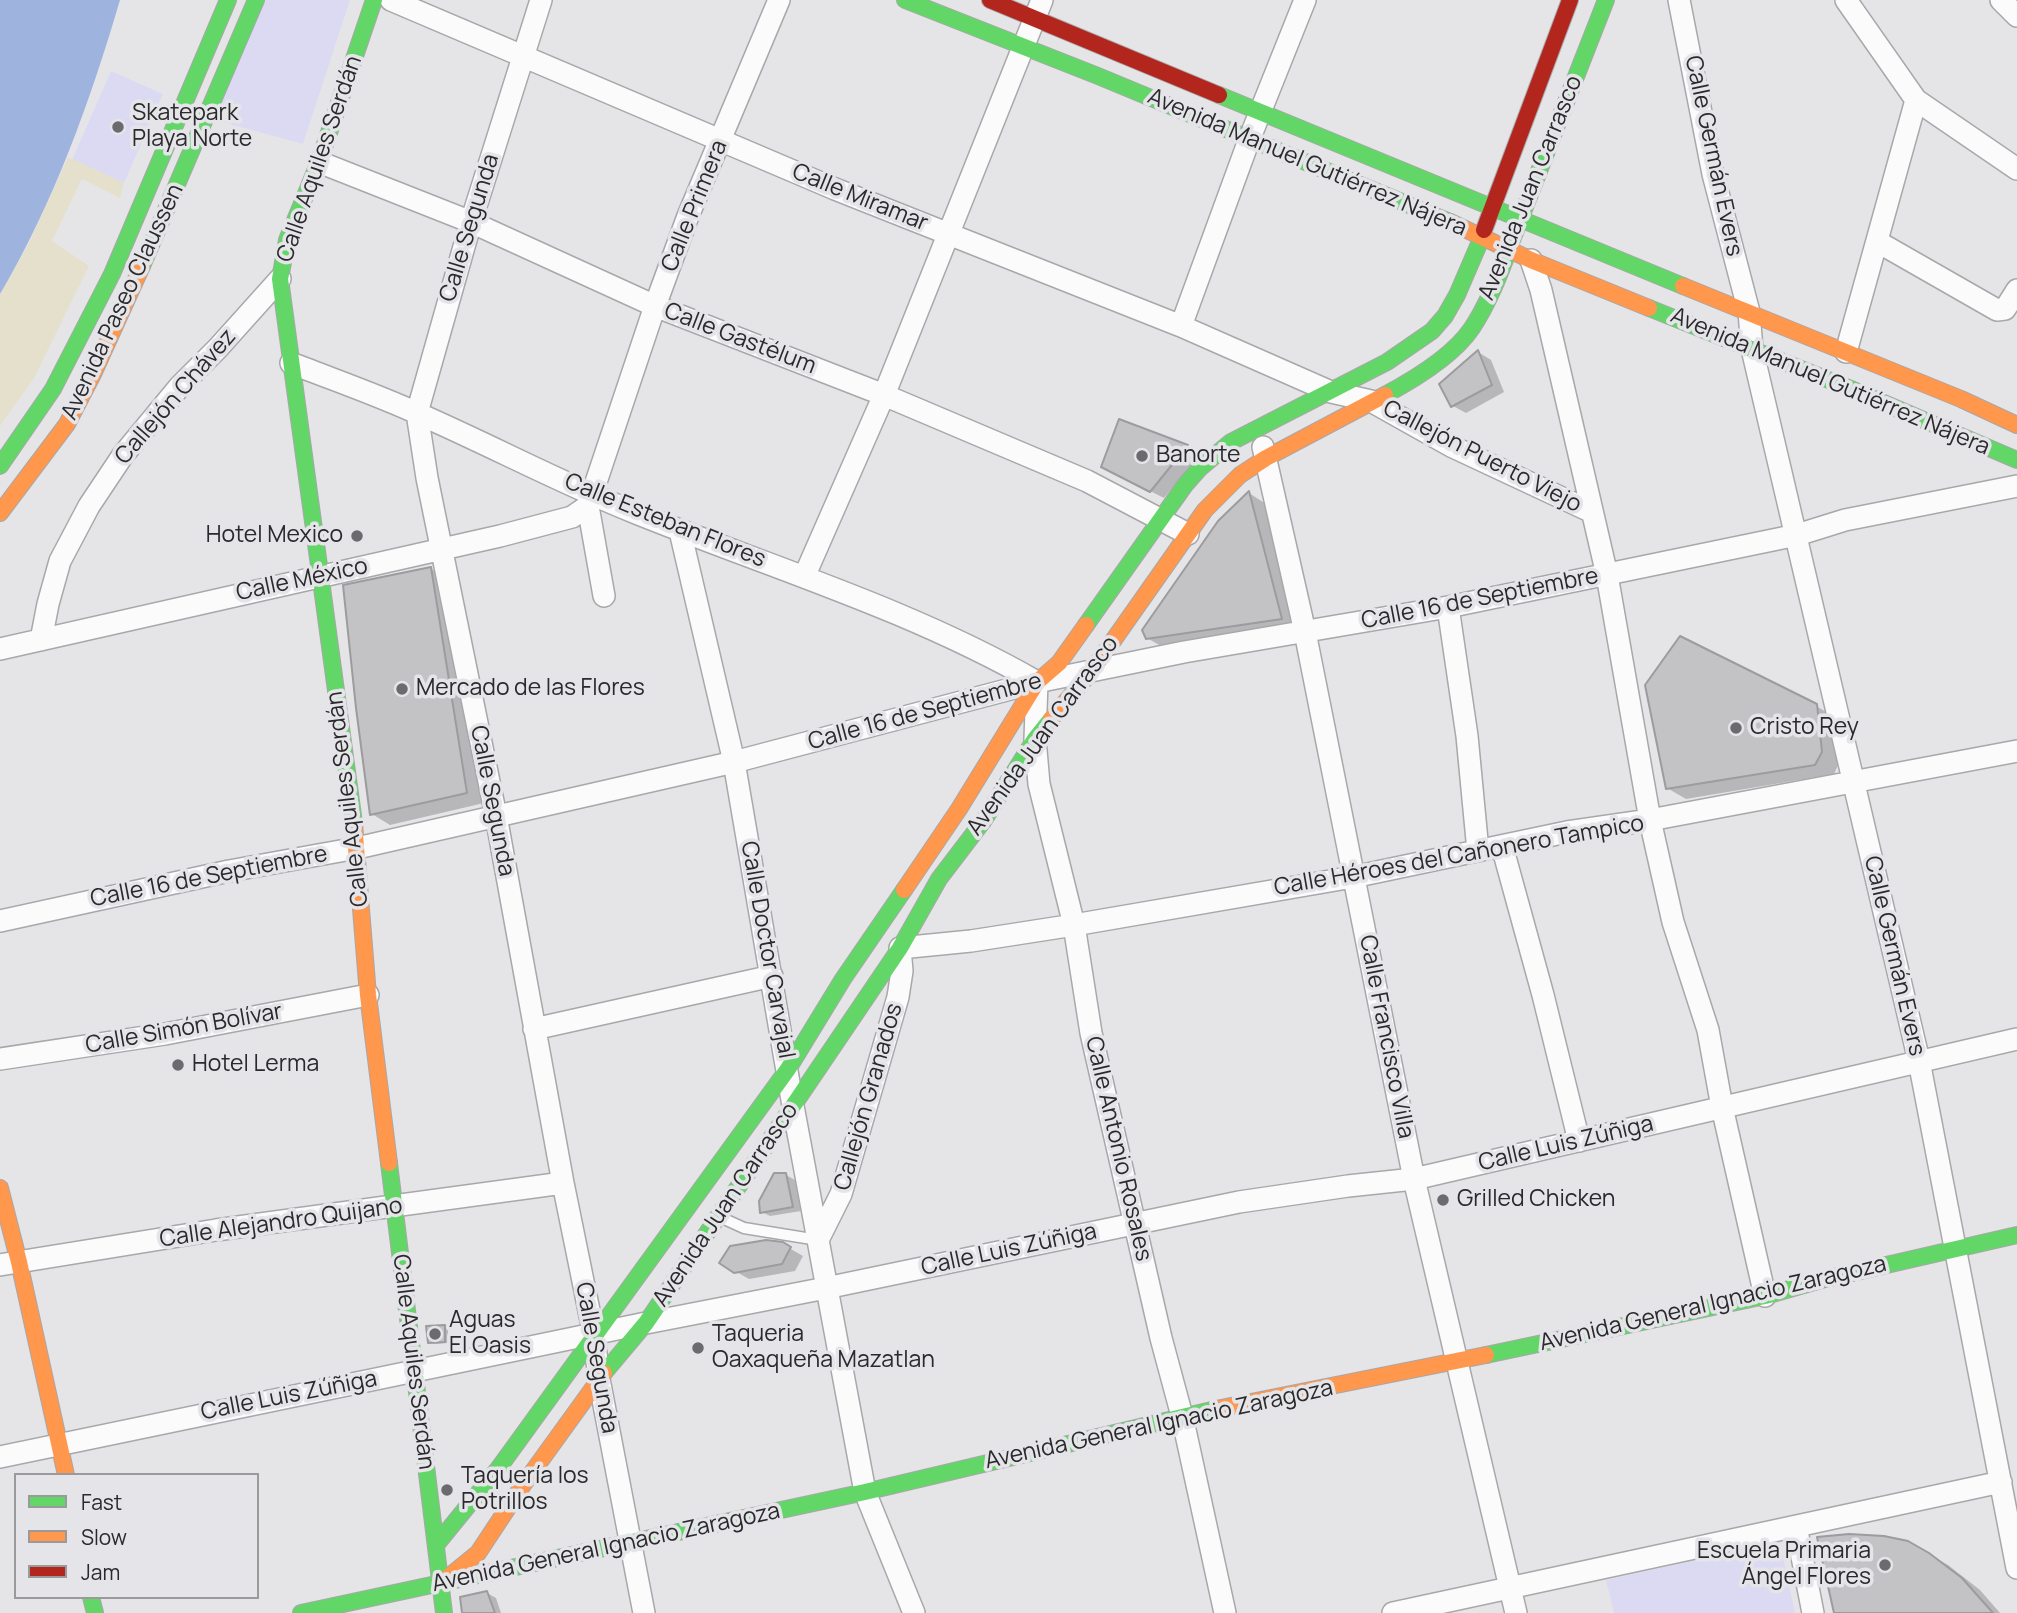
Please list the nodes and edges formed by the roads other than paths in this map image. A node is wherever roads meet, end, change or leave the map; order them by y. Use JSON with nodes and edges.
{"nodes":[{"id":1,"x":228,"y":0,"type":"edge"},
{"id":2,"x":256,"y":0,"type":"edge"},
{"id":3,"x":374,"y":0,"type":"edge"},
{"id":4,"x":391,"y":0,"type":"edge"},
{"id":5,"x":541,"y":0,"type":"edge"},
{"id":6,"x":779,"y":0,"type":"edge"},
{"id":7,"x":905,"y":0,"type":"edge"},
{"id":8,"x":990,"y":0,"type":"edge"},
{"id":9,"x":1305,"y":0,"type":"edge"},
{"id":10,"x":1570,"y":0,"type":"edge"},
{"id":11,"x":1606,"y":0,"type":"edge"},
{"id":12,"x":1679,"y":0,"type":"edge"},
{"id":13,"x":1846,"y":0,"type":"edge"},
{"id":14,"x":2001,"y":0,"type":"edge"},
{"id":15,"x":1038,"y":9,"type":"edge"},
{"id":16,"x":2017,"y":16,"type":"edge"},
{"id":17,"x":1023,"y":48,"type":"junction"},
{"id":18,"x":524,"y":57,"type":"junction"},
{"id":19,"x":1916,"y":100,"type":"junction"},
{"id":20,"x":1260,"y":112,"type":"junction"},
{"id":21,"x":1249,"y":140,"type":"junction"},
{"id":22,"x":721,"y":142,"type":"junction"},
{"id":23,"x":319,"y":162,"type":"junction"},
{"id":24,"x":2017,"y":169,"type":"edge"},
{"id":25,"x":1492,"y":209,"type":"junction"},
{"id":26,"x":1520,"y":220,"type":"junction"},
{"id":27,"x":471,"y":222,"type":"junction"},
{"id":28,"x":949,"y":233,"type":"junction"},
{"id":29,"x":1482,"y":237,"type":"junction"},
{"id":30,"x":1878,"y":242,"type":"junction"},
{"id":31,"x":1509,"y":249,"type":"junction"},
{"id":32,"x":1531,"y":260,"type":"junction"},
{"id":33,"x":280,"y":279,"type":"junction"},
{"id":34,"x":2017,"y":290,"type":"edge"},
{"id":35,"x":654,"y":306,"type":"junction"},
{"id":36,"x":1749,"y":312,"type":"junction"},
{"id":37,"x":1181,"y":326,"type":"junction"},
{"id":38,"x":1752,"y":349,"type":"junction"},
{"id":39,"x":1846,"y":352,"type":"junction"},
{"id":40,"x":291,"y":363,"type":"junction"},
{"id":41,"x":1331,"y":392,"type":"junction"},
{"id":42,"x":884,"y":395,"type":"junction"},
{"id":43,"x":1371,"y":401,"type":"junction"},
{"id":44,"x":417,"y":413,"type":"junction"},
{"id":45,"x":2017,"y":425,"type":"edge"},
{"id":46,"x":1257,"y":429,"type":"junction"},
{"id":47,"x":1266,"y":458,"type":"junction"},
{"id":48,"x":2017,"y":460,"type":"edge"},
{"id":49,"x":0,"y":466,"type":"edge"},
{"id":50,"x":2017,"y":486,"type":"edge"},
{"id":51,"x":589,"y":500,"type":"junction"},
{"id":52,"x":1592,"y":512,"type":"junction"},
{"id":53,"x":0,"y":513,"type":"edge"},
{"id":54,"x":1161,"y":519,"type":"junction"},
{"id":55,"x":680,"y":531,"type":"junction"},
{"id":56,"x":1188,"y":534,"type":"junction"},
{"id":57,"x":1797,"y":535,"type":"junction"},
{"id":58,"x":442,"y":549,"type":"junction"},
{"id":59,"x":1607,"y":575,"type":"junction"},
{"id":60,"x":320,"y":576,"type":"junction"},
{"id":61,"x":804,"y":577,"type":"junction"},
{"id":62,"x":604,"y":597,"type":"dead end"},
{"id":63,"x":1448,"y":607,"type":"junction"},
{"id":64,"x":1305,"y":632,"type":"junction"},
{"id":65,"x":41,"y":640,"type":"junction"},
{"id":66,"x":0,"y":649,"type":"edge"},
{"id":67,"x":1091,"y":672,"type":"junction"},
{"id":68,"x":1037,"y":682,"type":"junction"},
{"id":69,"x":1035,"y":739,"type":"junction"},
{"id":70,"x":2017,"y":751,"type":"edge"},
{"id":71,"x":734,"y":762,"type":"junction"},
{"id":72,"x":1853,"y":783,"type":"junction"},
{"id":73,"x":496,"y":816,"type":"junction"},
{"id":74,"x":1650,"y":820,"type":"junction"},
{"id":75,"x":1502,"y":846,"type":"junction"},
{"id":76,"x":357,"y":848,"type":"junction"},
{"id":77,"x":1478,"y":851,"type":"junction"},
{"id":78,"x":1353,"y":877,"type":"junction"},
{"id":79,"x":0,"y":921,"type":"edge"},
{"id":80,"x":1074,"y":925,"type":"junction"},
{"id":81,"x":876,"y":933,"type":"junction"},
{"id":82,"x":900,"y":948,"type":"junction"},
{"id":83,"x":772,"y":976,"type":"junction"},
{"id":84,"x":368,"y":995,"type":"junction"},
{"id":85,"x":534,"y":1029,"type":"junction"},
{"id":86,"x":2017,"y":1039,"type":"edge"},
{"id":87,"x":0,"y":1059,"type":"edge"},
{"id":88,"x":1919,"y":1060,"type":"junction"},
{"id":89,"x":788,"y":1069,"type":"junction"},
{"id":90,"x":793,"y":1106,"type":"junction"},
{"id":91,"x":1721,"y":1107,"type":"junction"},
{"id":92,"x":1579,"y":1141,"type":"junction"},
{"id":93,"x":1414,"y":1179,"type":"junction"},
{"id":94,"x":562,"y":1183,"type":"junction"},
{"id":95,"x":0,"y":1188,"type":"edge"},
{"id":96,"x":694,"y":1198,"type":"junction"},
{"id":97,"x":394,"y":1207,"type":"junction"},
{"id":98,"x":719,"y":1216,"type":"junction"},
{"id":99,"x":1134,"y":1224,"type":"junction"},
{"id":100,"x":2017,"y":1235,"type":"edge"},
{"id":101,"x":818,"y":1240,"type":"junction"},
{"id":102,"x":1956,"y":1249,"type":"junction"},
{"id":103,"x":9,"y":1263,"type":"edge"},
{"id":104,"x":826,"y":1288,"type":"junction"},
{"id":105,"x":1765,"y":1296,"type":"junction"},
{"id":106,"x":646,"y":1323,"type":"junction"},
{"id":107,"x":594,"y":1335,"type":"junction"},
{"id":108,"x":1459,"y":1361,"type":"junction"},
{"id":109,"x":415,"y":1371,"type":"junction"},
{"id":110,"x":599,"y":1379,"type":"junction"},
{"id":111,"x":1182,"y":1416,"type":"junction"},
{"id":112,"x":60,"y":1443,"type":"junction"},
{"id":113,"x":0,"y":1457,"type":"edge"},
{"id":114,"x":498,"y":1469,"type":"junction"},
{"id":115,"x":66,"y":1473,"type":"edge"},
{"id":116,"x":2001,"y":1482,"type":"junction"},
{"id":117,"x":523,"y":1485,"type":"junction"},
{"id":118,"x":865,"y":1492,"type":"junction"},
{"id":119,"x":1796,"y":1526,"type":"junction"},
{"id":120,"x":630,"y":1542,"type":"junction"},
{"id":121,"x":436,"y":1545,"type":"junction"},
{"id":122,"x":2017,"y":1568,"type":"edge"},
{"id":123,"x":441,"y":1584,"type":"junction"},
{"id":124,"x":1512,"y":1587,"type":"junction"},
{"id":125,"x":301,"y":1613,"type":"edge"},
{"id":126,"x":444,"y":1613,"type":"edge"},
{"id":127,"x":644,"y":1613,"type":"edge"},
{"id":128,"x":914,"y":1613,"type":"edge"},
{"id":129,"x":1225,"y":1613,"type":"edge"},
{"id":130,"x":1393,"y":1613,"type":"edge"},
{"id":131,"x":1516,"y":1613,"type":"edge"},
{"id":132,"x":1813,"y":1613,"type":"edge"}],
"edges":[{"from":1,"to":49,"type":"street","name":"Avenida Paseo Claussen"},
{"from":2,"to":53,"type":"street","name":"Avenida Paseo Claussen"},
{"from":3,"to":23,"type":"street","name":"Calle Aquiles Serdán"},
{"from":4,"to":18,"type":"street","name":"Calle Miramar"},
{"from":5,"to":18,"type":"street","name":"Calle Segunda"},
{"from":6,"to":22,"type":"street","name":"Calle Primera"},
{"from":7,"to":17,"type":"street","name":"Avenida Manuel Gutiérrez Nájera"},
{"from":8,"to":15,"type":"street","name":"Avenida Manuel Gutiérrez Nájera"},
{"from":9,"to":20,"type":"street"},
{"from":10,"to":25,"type":"street","name":"Avenida Juan Carrasco"},
{"from":11,"to":26,"type":"street","name":"Avenida Juan Carrasco"},
{"from":12,"to":36,"type":"street","name":"Calle Germán Evers"},
{"from":13,"to":19,"type":"street"},
{"from":14,"to":16,"type":"street"},
{"from":15,"to":17,"type":"street"},
{"from":15,"to":20,"type":"street","name":"Avenida Manuel Gutiérrez Nájera"},
{"from":17,"to":21,"type":"street","name":"Avenida Manuel Gutiérrez Nájera"},
{"from":17,"to":28,"type":"street"},
{"from":18,"to":22,"type":"street","name":"Calle Miramar"},
{"from":18,"to":27,"type":"street","name":"Calle Segunda"},
{"from":19,"to":24,"type":"street"},
{"from":19,"to":30,"type":"street"},
{"from":20,"to":21,"type":"street"},
{"from":20,"to":25,"type":"street","name":"Avenida Manuel Gutiérrez Nájera"},
{"from":21,"to":29,"type":"street","name":"Avenida Manuel Gutiérrez Nájera"},
{"from":21,"to":37,"type":"street"},
{"from":22,"to":28,"type":"street","name":"Calle Miramar"},
{"from":22,"to":35,"type":"street","name":"Calle Primera"},
{"from":23,"to":27,"type":"street","name":"Calle Gastélum"},
{"from":23,"to":33,"type":"street","name":"Calle Aquiles Serdán"},
{"from":25,"to":26,"type":"street","name":"Avenida Manuel Gutiérrez Nájera"},
{"from":25,"to":29,"type":"street","name":"Avenida Juan Carrasco"},
{"from":26,"to":31,"type":"street","name":"Avenida Juan Carrasco"},
{"from":26,"to":36,"type":"street","name":"Avenida Manuel Gutiérrez Nájera"},
{"from":27,"to":35,"type":"street","name":"Calle Gastélum"},
{"from":27,"to":44,"type":"street","name":"Calle Segunda"},
{"from":28,"to":37,"type":"street","name":"Calle Miramar"},
{"from":28,"to":42,"type":"street"},
{"from":29,"to":31,"type":"street","name":"Avenida Manuel Gutiérrez Nájera"},
{"from":29,"to":41,"type":"street","name":"Avenida Juan Carrasco"},
{"from":30,"to":34,"type":"street"},
{"from":30,"to":39,"type":"street"},
{"from":31,"to":32,"type":"street","name":"Avenida Manuel Gutiérrez Nájera"},
{"from":31,"to":43,"type":"street","name":"Avenida Juan Carrasco"},
{"from":32,"to":38,"type":"street","name":"Avenida Manuel Gutiérrez Nájera"},
{"from":32,"to":52,"type":"street"},
{"from":33,"to":40,"type":"street","name":"Calle Aquiles Serdán"},
{"from":33,"to":65,"type":"street","name":"Callejón Chávez"},
{"from":35,"to":42,"type":"street","name":"Calle Gastélum"},
{"from":35,"to":51,"type":"street","name":"Calle Primera"},
{"from":36,"to":38,"type":"street","name":"Calle Germán Evers"},
{"from":36,"to":39,"type":"street","name":"Avenida Manuel Gutiérrez Nájera"},
{"from":37,"to":41,"type":"street","name":"Calle Miramar"},
{"from":38,"to":48,"type":"street","name":"Avenida Manuel Gutiérrez Nájera"},
{"from":38,"to":57,"type":"street","name":"Calle Germán Evers"},
{"from":39,"to":45,"type":"street","name":"Avenida Manuel Gutiérrez Nájera"},
{"from":40,"to":44,"type":"street","name":"Calle Esteban Flores"},
{"from":40,"to":60,"type":"street","name":"Calle Aquiles Serdán"},
{"from":41,"to":43,"type":"street","name":"Callejón Puerto Viejo"},
{"from":41,"to":46,"type":"street","name":"Avenida Juan Carrasco"},
{"from":42,"to":54,"type":"street","name":"Calle Gastélum"},
{"from":42,"to":61,"type":"street"},
{"from":43,"to":47,"type":"street","name":"Avenida Juan Carrasco"},
{"from":43,"to":52,"type":"street","name":"Callejón Puerto Viejo"},
{"from":44,"to":51,"type":"street","name":"Calle Esteban Flores"},
{"from":44,"to":58,"type":"street","name":"Calle Segunda"},
{"from":46,"to":47,"type":"street","name":"Calle Francisco Villa"},
{"from":46,"to":54,"type":"street","name":"Avenida Juan Carrasco"},
{"from":47,"to":56,"type":"street","name":"Avenida Juan Carrasco"},
{"from":47,"to":64,"type":"street","name":"Calle Francisco Villa"},
{"from":50,"to":57,"type":"street","name":"Calle 16 de Septiembre"},
{"from":51,"to":55,"type":"street","name":"Calle Esteban Flores"},
{"from":51,"to":58,"type":"street","name":"Calle México"},
{"from":51,"to":62,"type":"street"},
{"from":52,"to":59,"type":"street"},
{"from":54,"to":56,"type":"street","name":"Calle Gastélum"},
{"from":54,"to":68,"type":"street","name":"Avenida Juan Carrasco"},
{"from":55,"to":61,"type":"street","name":"Calle Esteban Flores"},
{"from":55,"to":71,"type":"street","name":"Calle Doctor Carvajal"},
{"from":56,"to":67,"type":"street","name":"Avenida Juan Carrasco"},
{"from":57,"to":59,"type":"street","name":"Calle 16 de Septiembre"},
{"from":57,"to":72,"type":"street","name":"Calle Germán Evers"},
{"from":58,"to":60,"type":"street","name":"Calle México"},
{"from":58,"to":73,"type":"street","name":"Calle Segunda"},
{"from":59,"to":63,"type":"street","name":"Calle 16 de Septiembre"},
{"from":59,"to":74,"type":"street"},
{"from":60,"to":65,"type":"street","name":"Calle México"},
{"from":60,"to":76,"type":"street","name":"Calle Aquiles Serdán"},
{"from":61,"to":68,"type":"street","name":"Calle Esteban Flores"},
{"from":63,"to":64,"type":"street","name":"Calle 16 de Septiembre"},
{"from":63,"to":77,"type":"street"},
{"from":64,"to":67,"type":"street","name":"Calle 16 de Septiembre"},
{"from":64,"to":78,"type":"street","name":"Calle Francisco Villa"},
{"from":65,"to":66,"type":"street","name":"Calle México"},
{"from":67,"to":68,"type":"street","name":"Calle 16 de Septiembre"},
{"from":67,"to":69,"type":"street","name":"Avenida Juan Carrasco"},
{"from":68,"to":69,"type":"street","name":"Calle Antonio Rosales"},
{"from":68,"to":71,"type":"street","name":"Calle 16 de Septiembre"},
{"from":68,"to":81,"type":"street","name":"Avenida Juan Carrasco"},
{"from":69,"to":80,"type":"street","name":"Calle Antonio Rosales"},
{"from":69,"to":82,"type":"street","name":"Avenida Juan Carrasco"},
{"from":70,"to":72,"type":"street","name":"Calle Héroes del Cañonero Tampico"},
{"from":71,"to":73,"type":"street","name":"Calle 16 de Septiembre"},
{"from":71,"to":83,"type":"street","name":"Calle Doctor Carvajal"},
{"from":72,"to":74,"type":"street","name":"Calle Héroes del Cañonero Tampico"},
{"from":72,"to":88,"type":"street","name":"Calle Germán Evers"},
{"from":73,"to":76,"type":"street","name":"Calle 16 de Septiembre"},
{"from":73,"to":85,"type":"street","name":"Calle Segunda"},
{"from":74,"to":75,"type":"street","name":"Calle Héroes del Cañonero Tampico"},
{"from":74,"to":91,"type":"street"},
{"from":75,"to":77,"type":"street","name":"Calle Héroes del Cañonero Tampico"},
{"from":75,"to":92,"type":"street"},
{"from":76,"to":79,"type":"street","name":"Calle 16 de Septiembre"},
{"from":76,"to":84,"type":"street","name":"Calle Aquiles Serdán"},
{"from":77,"to":78,"type":"street","name":"Calle Héroes del Cañonero Tampico"},
{"from":78,"to":80,"type":"street","name":"Calle Héroes del Cañonero Tampico"},
{"from":78,"to":93,"type":"street","name":"Calle Francisco Villa"},
{"from":80,"to":82,"type":"street","name":"Calle Héroes del Cañonero Tampico"},
{"from":80,"to":99,"type":"street","name":"Calle Antonio Rosales"},
{"from":81,"to":82,"type":"street"},
{"from":81,"to":89,"type":"street","name":"Avenida Juan Carrasco"},
{"from":82,"to":90,"type":"street","name":"Avenida Juan Carrasco"},
{"from":82,"to":101,"type":"street","name":"Callejón Granados"},
{"from":83,"to":85,"type":"street"},
{"from":83,"to":89,"type":"street","name":"Calle Doctor Carvajal"},
{"from":84,"to":87,"type":"street","name":"Calle Simón Bolívar"},
{"from":84,"to":97,"type":"street","name":"Calle Aquiles Serdán"},
{"from":85,"to":94,"type":"street","name":"Calle Segunda"},
{"from":86,"to":88,"type":"street","name":"Calle Luis Zúñiga"},
{"from":88,"to":91,"type":"street","name":"Calle Luis Zúñiga"},
{"from":88,"to":102,"type":"street","name":"Calle Germán Evers"},
{"from":89,"to":90,"type":"street","name":"Calle Doctor Carvajal"},
{"from":89,"to":96,"type":"street","name":"Avenida Juan Carrasco"},
{"from":90,"to":98,"type":"street","name":"Avenida Juan Carrasco"},
{"from":90,"to":101,"type":"street","name":"Calle Doctor Carvajal"},
{"from":91,"to":92,"type":"street","name":"Calle Luis Zúñiga"},
{"from":91,"to":105,"type":"street"},
{"from":92,"to":93,"type":"street","name":"Calle Luis Zúñiga"},
{"from":93,"to":99,"type":"street","name":"Calle Luis Zúñiga"},
{"from":93,"to":108,"type":"street","name":"Calle Francisco Villa"},
{"from":94,"to":97,"type":"street","name":"Calle Alejandro Quijano"},
{"from":94,"to":107,"type":"street","name":"Calle Segunda"},
{"from":95,"to":103,"type":"street"},
{"from":96,"to":98,"type":"street"},
{"from":96,"to":107,"type":"street","name":"Avenida Juan Carrasco"},
{"from":97,"to":103,"type":"street","name":"Calle Alejandro Quijano"},
{"from":97,"to":109,"type":"street","name":"Calle Aquiles Serdán"},
{"from":98,"to":101,"type":"lane"},
{"from":98,"to":106,"type":"street","name":"Avenida Juan Carrasco"},
{"from":99,"to":104,"type":"street","name":"Calle Luis Zúñiga"},
{"from":99,"to":111,"type":"street","name":"Calle Antonio Rosales"},
{"from":100,"to":102,"type":"street","name":"Avenida General Ignacio Zaragoza"},
{"from":101,"to":104,"type":"street","name":"Calle Doctor Carvajal"},
{"from":102,"to":105,"type":"street","name":"Avenida General Ignacio Zaragoza"},
{"from":102,"to":116,"type":"street","name":"Calle Germán Evers"},
{"from":103,"to":112,"type":"street"},
{"from":104,"to":106,"type":"street","name":"Calle Luis Zúñiga"},
{"from":104,"to":118,"type":"street","name":"Calle Doctor Carvajal"},
{"from":105,"to":108,"type":"street","name":"Avenida General Ignacio Zaragoza"},
{"from":106,"to":107,"type":"street","name":"Calle Luis Zúñiga"},
{"from":106,"to":110,"type":"street","name":"Avenida Juan Carrasco"},
{"from":107,"to":109,"type":"street","name":"Calle Luis Zúñiga"},
{"from":107,"to":110,"type":"street","name":"Calle Segunda"},
{"from":107,"to":114,"type":"street","name":"Avenida Juan Carrasco"},
{"from":108,"to":111,"type":"street","name":"Avenida General Ignacio Zaragoza"},
{"from":108,"to":124,"type":"street","name":"Calle Francisco Villa"},
{"from":109,"to":112,"type":"street","name":"Calle Luis Zúñiga"},
{"from":109,"to":121,"type":"street","name":"Calle Aquiles Serdán"},
{"from":110,"to":117,"type":"street","name":"Avenida Juan Carrasco"},
{"from":110,"to":120,"type":"street","name":"Calle Segunda"},
{"from":111,"to":118,"type":"street","name":"Avenida General Ignacio Zaragoza"},
{"from":111,"to":129,"type":"street","name":"Calle Antonio Rosales"},
{"from":112,"to":113,"type":"street","name":"Calle Luis Zúñiga"},
{"from":112,"to":115,"type":"street"},
{"from":114,"to":117,"type":"street"},
{"from":114,"to":121,"type":"street","name":"Avenida Juan Carrasco"},
{"from":116,"to":119,"type":"street"},
{"from":116,"to":122,"type":"street","name":"Calle Germán Evers"},
{"from":117,"to":123,"type":"street","name":"Avenida Juan Carrasco"},
{"from":118,"to":120,"type":"street","name":"Avenida General Ignacio Zaragoza"},
{"from":118,"to":128,"type":"street","name":"Calle Doctor Carvajal"},
{"from":119,"to":124,"type":"street"},
{"from":119,"to":132,"type":"street"},
{"from":120,"to":123,"type":"street","name":"Avenida General Ignacio Zaragoza"},
{"from":120,"to":127,"type":"street","name":"Calle Segunda"},
{"from":121,"to":123,"type":"street","name":"Calle Aquiles Serdán"},
{"from":123,"to":125,"type":"street","name":"Avenida General Ignacio Zaragoza"},
{"from":123,"to":126,"type":"street","name":"Calle Aquiles Serdán"},
{"from":124,"to":130,"type":"street"},
{"from":124,"to":131,"type":"street","name":"Calle Francisco Villa"}]}
